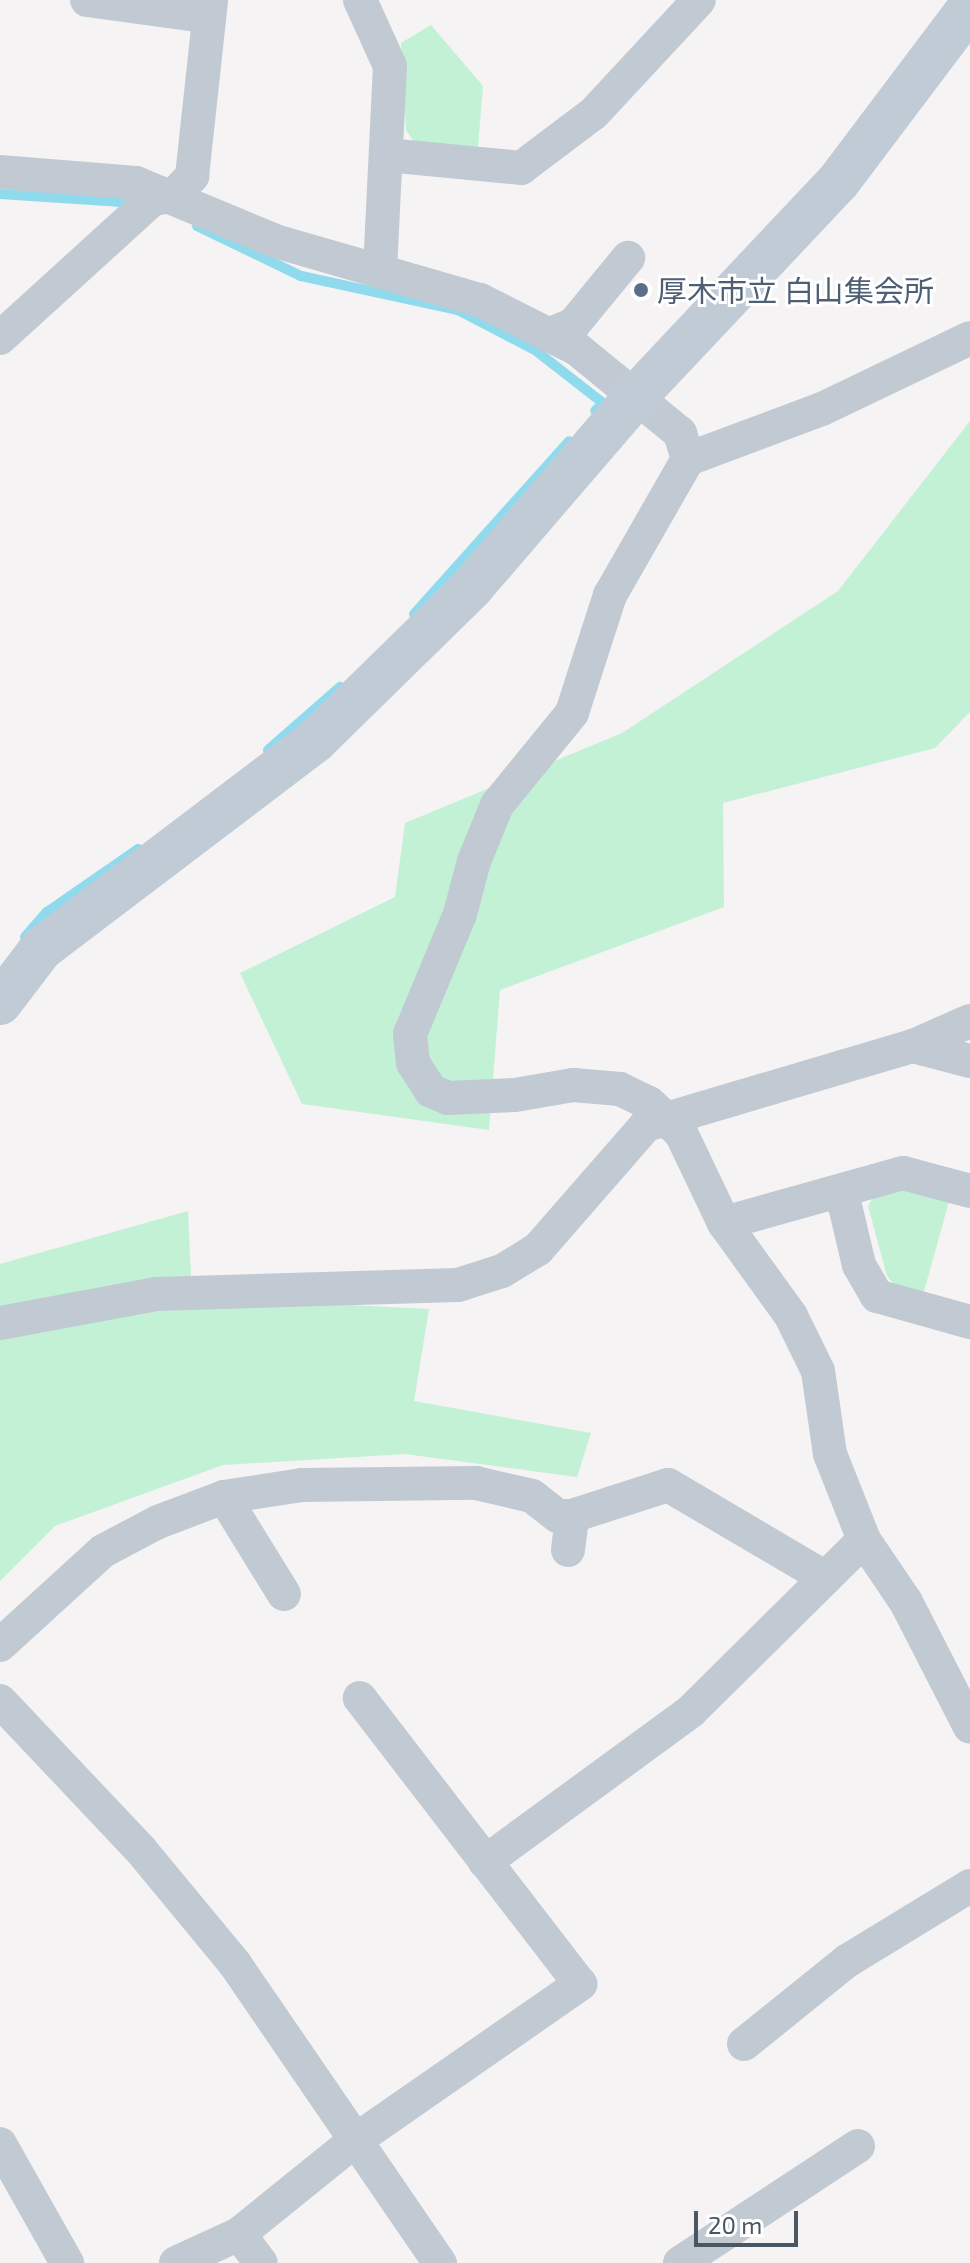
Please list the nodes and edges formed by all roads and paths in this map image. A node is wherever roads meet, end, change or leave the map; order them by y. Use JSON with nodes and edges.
{"nodes":[{"id":1,"x":87,"y":0,"type":"edge"},
{"id":2,"x":360,"y":0,"type":"edge"},
{"id":3,"x":699,"y":0,"type":"edge"},
{"id":4,"x":970,"y":7,"type":"edge"},
{"id":5,"x":208,"y":8,"type":"edge"},
{"id":6,"x":387,"y":155,"type":"junction"},
{"id":7,"x":0,"y":172,"type":"edge"},
{"id":8,"x":156,"y":202,"type":"junction"},
{"id":9,"x":628,"y":258,"type":"dead end"},
{"id":10,"x":380,"y":272,"type":"junction"},
{"id":11,"x":548,"y":335,"type":"junction"},
{"id":12,"x":0,"y":338,"type":"edge"},
{"id":13,"x":970,"y":338,"type":"edge"},
{"id":14,"x":638,"y":394,"type":"junction"},
{"id":15,"x":688,"y":459,"type":"junction"},
{"id":16,"x":5,"y":982,"type":"edge"},
{"id":17,"x":970,"y":1021,"type":"edge"},
{"id":18,"x":913,"y":1046,"type":"junction"},
{"id":19,"x":970,"y":1061,"type":"edge"},
{"id":20,"x":661,"y":1119,"type":"junction"},
{"id":21,"x":970,"y":1191,"type":"edge"},
{"id":22,"x":842,"y":1193,"type":"junction"},
{"id":23,"x":724,"y":1223,"type":"junction"},
{"id":24,"x":970,"y":1322,"type":"edge"},
{"id":25,"x":0,"y":1323,"type":"edge"},
{"id":26,"x":224,"y":1497,"type":"junction"},
{"id":27,"x":572,"y":1516,"type":"junction"},
{"id":28,"x":864,"y":1540,"type":"junction"},
{"id":29,"x":568,"y":1550,"type":"dead end"},
{"id":30,"x":824,"y":1577,"type":"junction"},
{"id":31,"x":284,"y":1594,"type":"dead end"},
{"id":32,"x":0,"y":1645,"type":"edge"},
{"id":33,"x":0,"y":1701,"type":"edge"},
{"id":34,"x":363,"y":1716,"type":"dead end"},
{"id":35,"x":970,"y":1727,"type":"edge"},
{"id":36,"x":485,"y":1862,"type":"junction"},
{"id":37,"x":970,"y":1886,"type":"edge"},
{"id":38,"x":764,"y":2040,"type":"dead end"},
{"id":39,"x":353,"y":2142,"type":"junction"},
{"id":40,"x":0,"y":2144,"type":"edge"},
{"id":41,"x":858,"y":2146,"type":"dead end"},
{"id":42,"x":239,"y":2234,"type":"junction"},
{"id":43,"x":67,"y":2263,"type":"edge"},
{"id":44,"x":176,"y":2263,"type":"edge"},
{"id":45,"x":261,"y":2263,"type":"edge"},
{"id":46,"x":440,"y":2263,"type":"edge"},
{"id":47,"x":680,"y":2263,"type":"edge"}],
"edges":[{"from":1,"to":5,"type":"street"},
{"from":2,"to":6,"type":"street"},
{"from":3,"to":6,"type":"street"},
{"from":4,"to":14,"type":"street"},
{"from":5,"to":8,"type":"street"},
{"from":6,"to":10,"type":"street"},
{"from":7,"to":8,"type":"street"},
{"from":8,"to":10,"type":"street"},
{"from":8,"to":12,"type":"street"},
{"from":9,"to":11,"type":"street"},
{"from":10,"to":11,"type":"street"},
{"from":11,"to":14,"type":"street"},
{"from":13,"to":15,"type":"street"},
{"from":14,"to":15,"type":"street"},
{"from":14,"to":16,"type":"street"},
{"from":15,"to":20,"type":"street"},
{"from":17,"to":18,"type":"street"},
{"from":18,"to":19,"type":"street"},
{"from":18,"to":20,"type":"street"},
{"from":20,"to":23,"type":"street"},
{"from":20,"to":25,"type":"street"},
{"from":21,"to":22,"type":"street"},
{"from":22,"to":23,"type":"street"},
{"from":22,"to":24,"type":"street"},
{"from":23,"to":28,"type":"street"},
{"from":26,"to":27,"type":"street"},
{"from":26,"to":31,"type":"street"},
{"from":26,"to":32,"type":"street"},
{"from":27,"to":29,"type":"street"},
{"from":27,"to":30,"type":"street"},
{"from":28,"to":30,"type":"street"},
{"from":28,"to":35,"type":"street"},
{"from":30,"to":36,"type":"street"},
{"from":33,"to":39,"type":"street"},
{"from":34,"to":36,"type":"street"},
{"from":36,"to":39,"type":"street"},
{"from":37,"to":38,"type":"street"},
{"from":39,"to":42,"type":"street"},
{"from":39,"to":46,"type":"street"},
{"from":40,"to":43,"type":"street"},
{"from":41,"to":47,"type":"street"},
{"from":42,"to":44,"type":"street"},
{"from":42,"to":45,"type":"street"}]}
